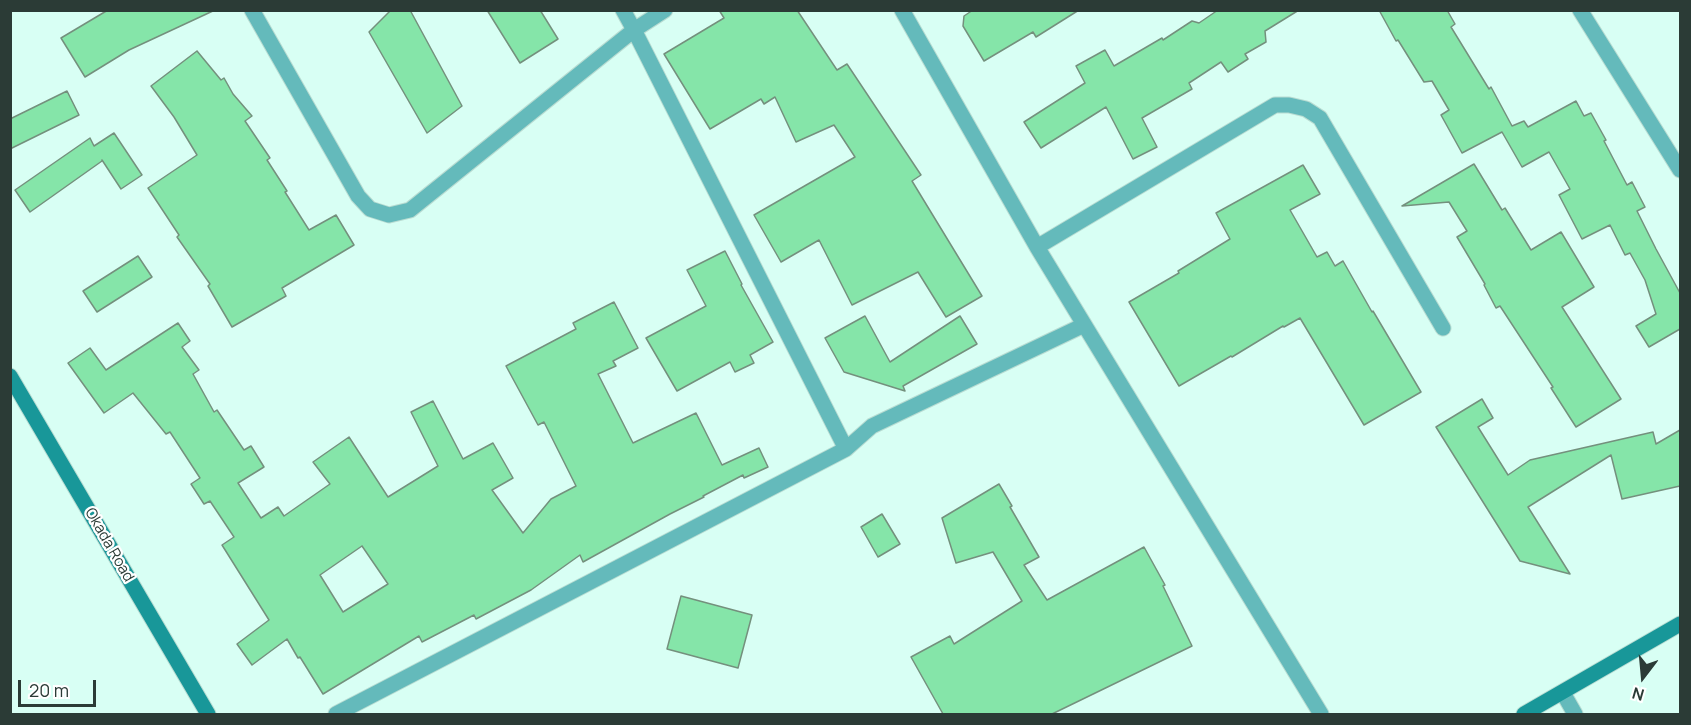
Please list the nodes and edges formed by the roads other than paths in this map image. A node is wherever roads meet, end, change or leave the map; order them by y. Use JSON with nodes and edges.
{"nodes":[{"id":1,"x":252,"y":10,"type":"edge"},
{"id":2,"x":623,"y":10,"type":"edge"},
{"id":3,"x":665,"y":10,"type":"edge"},
{"id":4,"x":902,"y":10,"type":"edge"},
{"id":5,"x":1580,"y":10,"type":"edge"},
{"id":6,"x":634,"y":30,"type":"junction"},
{"id":7,"x":1680,"y":170,"type":"edge"},
{"id":8,"x":1037,"y":247,"type":"junction"},
{"id":9,"x":1084,"y":326,"type":"junction"},
{"id":10,"x":1443,"y":328,"type":"dead end"},
{"id":11,"x":10,"y":376,"type":"edge"},
{"id":12,"x":846,"y":449,"type":"junction"},
{"id":13,"x":1680,"y":624,"type":"edge"},
{"id":14,"x":1563,"y":693,"type":"junction"},
{"id":15,"x":208,"y":714,"type":"edge"},
{"id":16,"x":336,"y":714,"type":"edge"},
{"id":17,"x":1321,"y":714,"type":"edge"},
{"id":18,"x":1524,"y":714,"type":"edge"},
{"id":19,"x":1575,"y":714,"type":"edge"}],
"edges":[{"from":1,"to":6,"type":"street"},
{"from":2,"to":6,"type":"street"},
{"from":3,"to":6,"type":"street"},
{"from":4,"to":8,"type":"street"},
{"from":5,"to":7,"type":"street"},
{"from":6,"to":12,"type":"street"},
{"from":8,"to":9,"type":"street"},
{"from":8,"to":10,"type":"street"},
{"from":9,"to":12,"type":"street"},
{"from":9,"to":17,"type":"street"},
{"from":11,"to":15,"type":"street","name":"Okada Road"},
{"from":12,"to":16,"type":"street"},
{"from":13,"to":14,"type":"street"},
{"from":14,"to":18,"type":"street"},
{"from":14,"to":19,"type":"street"}]}
